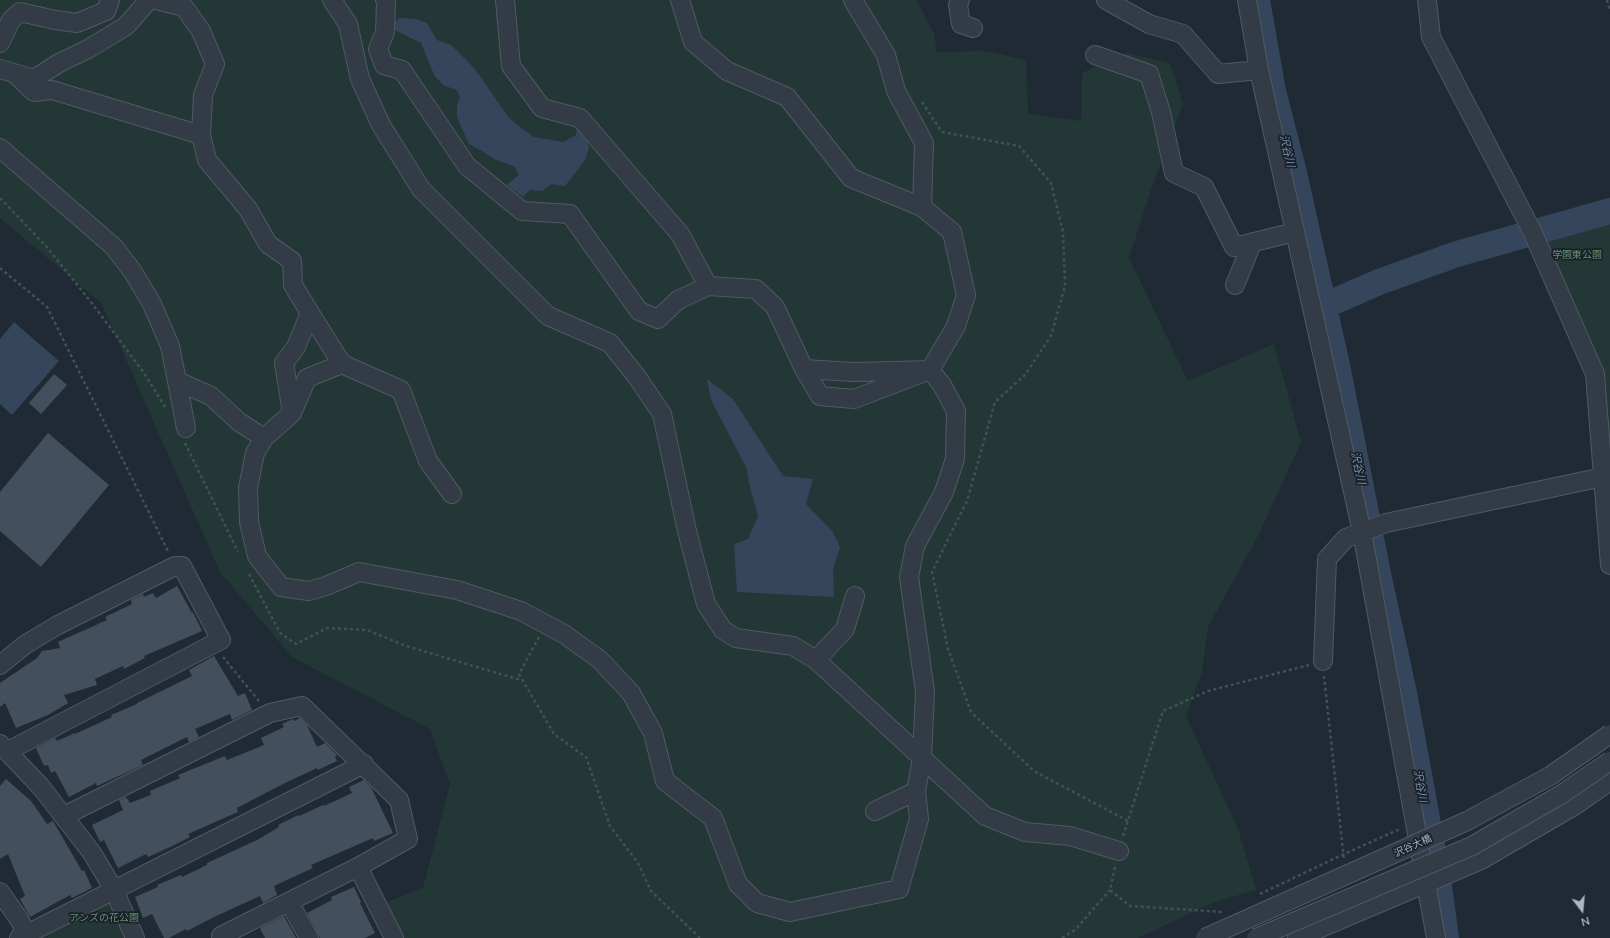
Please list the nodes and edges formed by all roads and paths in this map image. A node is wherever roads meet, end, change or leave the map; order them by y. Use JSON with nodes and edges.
{"nodes":[{"id":1,"x":110,"y":0,"type":"edge"},
{"id":2,"x":149,"y":0,"type":"edge"},
{"id":3,"x":156,"y":0,"type":"edge"},
{"id":4,"x":332,"y":0,"type":"edge"},
{"id":5,"x":385,"y":0,"type":"edge"},
{"id":6,"x":505,"y":0,"type":"edge"},
{"id":7,"x":680,"y":0,"type":"edge"},
{"id":8,"x":853,"y":0,"type":"edge"},
{"id":9,"x":960,"y":0,"type":"edge"},
{"id":10,"x":1106,"y":0,"type":"edge"},
{"id":11,"x":1247,"y":0,"type":"edge"},
{"id":12,"x":1427,"y":0,"type":"edge"},
{"id":13,"x":1607,"y":0,"type":"edge"},
{"id":14,"x":188,"y":4,"type":"edge"},
{"id":15,"x":24,"y":6,"type":"edge"},
{"id":16,"x":1610,"y":11,"type":"edge"},
{"id":17,"x":973,"y":28,"type":"dead end"},
{"id":18,"x":0,"y":43,"type":"edge"},
{"id":19,"x":1095,"y":55,"type":"dead end"},
{"id":20,"x":1259,"y":70,"type":"junction"},
{"id":21,"x":7,"y":71,"type":"edge"},
{"id":22,"x":921,"y":101,"type":"dead end"},
{"id":23,"x":201,"y":135,"type":"junction"},
{"id":24,"x":0,"y":148,"type":"edge"},
{"id":25,"x":922,"y":207,"type":"junction"},
{"id":26,"x":1295,"y":232,"type":"junction"},
{"id":27,"x":1252,"y":243,"type":"junction"},
{"id":28,"x":0,"y":268,"type":"edge"},
{"id":29,"x":1235,"y":285,"type":"dead end"},
{"id":30,"x":708,"y":286,"type":"junction"},
{"id":31,"x":310,"y":313,"type":"junction"},
{"id":32,"x":342,"y":364,"type":"junction"},
{"id":33,"x":804,"y":369,"type":"junction"},
{"id":34,"x":930,"y":370,"type":"junction"},
{"id":35,"x":177,"y":381,"type":"junction"},
{"id":36,"x":292,"y":413,"type":"junction"},
{"id":37,"x":186,"y":428,"type":"dead end"},
{"id":38,"x":264,"y":438,"type":"junction"},
{"id":39,"x":1607,"y":478,"type":"edge"},
{"id":40,"x":452,"y":494,"type":"dead end"},
{"id":41,"x":1362,"y":532,"type":"junction"},
{"id":42,"x":1610,"y":565,"type":"edge"},
{"id":43,"x":175,"y":566,"type":"junction"},
{"id":44,"x":855,"y":596,"type":"dead end"},
{"id":45,"x":546,"y":624,"type":"junction"},
{"id":46,"x":213,"y":646,"type":"junction"},
{"id":47,"x":816,"y":660,"type":"junction"},
{"id":48,"x":1323,"y":661,"type":"junction"},
{"id":49,"x":0,"y":665,"type":"edge"},
{"id":50,"x":270,"y":713,"type":"junction"},
{"id":51,"x":1610,"y":734,"type":"edge"},
{"id":52,"x":4,"y":747,"type":"edge"},
{"id":53,"x":922,"y":758,"type":"junction"},
{"id":54,"x":1610,"y":761,"type":"edge"},
{"id":55,"x":364,"y":764,"type":"junction"},
{"id":56,"x":1610,"y":781,"type":"edge"},
{"id":57,"x":916,"y":791,"type":"junction"},
{"id":58,"x":875,"y":811,"type":"dead end"},
{"id":59,"x":64,"y":816,"type":"junction"},
{"id":60,"x":1128,"y":821,"type":"junction"},
{"id":61,"x":1416,"y":823,"type":"junction"},
{"id":62,"x":1119,"y":851,"type":"junction"},
{"id":63,"x":1344,"y":854,"type":"junction"},
{"id":64,"x":358,"y":866,"type":"junction"},
{"id":65,"x":1346,"y":876,"type":"junction"},
{"id":66,"x":1427,"y":883,"type":"junction"},
{"id":67,"x":114,"y":890,"type":"junction"},
{"id":68,"x":1110,"y":890,"type":"junction"},
{"id":69,"x":0,"y":892,"type":"edge"},
{"id":70,"x":1259,"y":895,"type":"dead end"},
{"id":71,"x":289,"y":902,"type":"junction"},
{"id":72,"x":1230,"y":908,"type":"dead end"},
{"id":73,"x":24,"y":937,"type":"edge"},
{"id":74,"x":220,"y":937,"type":"edge"},
{"id":75,"x":135,"y":938,"type":"edge"},
{"id":76,"x":309,"y":938,"type":"edge"},
{"id":77,"x":394,"y":938,"type":"edge"},
{"id":78,"x":700,"y":938,"type":"edge"},
{"id":79,"x":1062,"y":938,"type":"edge"},
{"id":80,"x":1205,"y":938,"type":"edge"},
{"id":81,"x":1256,"y":938,"type":"edge"},
{"id":82,"x":1297,"y":938,"type":"edge"},
{"id":83,"x":1436,"y":938,"type":"edge"}],
"edges":[{"from":1,"to":15,"type":"street"},
{"from":2,"to":21,"type":"street"},
{"from":3,"to":14,"type":"street"},
{"from":4,"to":47,"type":"street"},
{"from":5,"to":30,"type":"street"},
{"from":6,"to":30,"type":"street"},
{"from":7,"to":25,"type":"street"},
{"from":8,"to":25,"type":"street"},
{"from":9,"to":17,"type":"street"},
{"from":10,"to":20,"type":"street"},
{"from":11,"to":20,"type":"street"},
{"from":12,"to":39,"type":"street"},
{"from":13,"to":16,"type":"path"},
{"from":14,"to":23,"type":"street"},
{"from":15,"to":18,"type":"street"},
{"from":19,"to":27,"type":"street"},
{"from":20,"to":26,"type":"street"},
{"from":21,"to":23,"type":"street"},
{"from":22,"to":60,"type":"path"},
{"from":23,"to":31,"type":"street"},
{"from":24,"to":35,"type":"street"},
{"from":25,"to":34,"type":"street"},
{"from":26,"to":27,"type":"street"},
{"from":26,"to":41,"type":"street"},
{"from":27,"to":29,"type":"street"},
{"from":28,"to":43,"type":"path"},
{"from":30,"to":33,"type":"street"},
{"from":31,"to":32,"type":"street"},
{"from":31,"to":36,"type":"street"},
{"from":32,"to":36,"type":"street"},
{"from":32,"to":40,"type":"street"},
{"from":33,"to":34,"type":"street"},
{"from":33,"to":34,"type":"street"},
{"from":34,"to":53,"type":"street"},
{"from":35,"to":37,"type":"street"},
{"from":35,"to":38,"type":"street"},
{"from":36,"to":38,"type":"street"},
{"from":38,"to":45,"type":"street"},
{"from":39,"to":41,"type":"street"},
{"from":39,"to":42,"type":"street"},
{"from":41,"to":48,"type":"street"},
{"from":41,"to":61,"type":"street"},
{"from":43,"to":46,"type":"street"},
{"from":43,"to":49,"type":"street"},
{"from":44,"to":47,"type":"street"},
{"from":45,"to":57,"type":"street"},
{"from":45,"to":78,"type":"path"},
{"from":46,"to":50,"type":"path"},
{"from":46,"to":52,"type":"street"},
{"from":47,"to":53,"type":"street"},
{"from":48,"to":60,"type":"path"},
{"from":48,"to":63,"type":"path"},
{"from":50,"to":55,"type":"street"},
{"from":50,"to":59,"type":"street"},
{"from":51,"to":65,"type":"street","name":"沢谷大橋","bridge":true},
{"from":52,"to":59,"type":"street"},
{"from":53,"to":57,"type":"street"},
{"from":53,"to":62,"type":"street"},
{"from":54,"to":81,"type":"street","bridge":true},
{"from":55,"to":64,"type":"street"},
{"from":55,"to":67,"type":"street"},
{"from":56,"to":66,"type":"street"},
{"from":57,"to":58,"type":"street"},
{"from":59,"to":67,"type":"street"},
{"from":60,"to":62,"type":"path"},
{"from":61,"to":63,"type":"path"},
{"from":61,"to":66,"type":"street"},
{"from":62,"to":68,"type":"path"},
{"from":63,"to":65,"type":"path"},
{"from":63,"to":70,"type":"path"},
{"from":64,"to":71,"type":"street"},
{"from":64,"to":77,"type":"street"},
{"from":65,"to":80,"type":"street","name":"沢谷大橋","bridge":true},
{"from":66,"to":82,"type":"street"},
{"from":66,"to":83,"type":"street"},
{"from":67,"to":73,"type":"street"},
{"from":67,"to":75,"type":"street"},
{"from":68,"to":72,"type":"path"},
{"from":68,"to":79,"type":"path"},
{"from":69,"to":73,"type":"street"},
{"from":71,"to":74,"type":"street"},
{"from":71,"to":76,"type":"street"}]}
